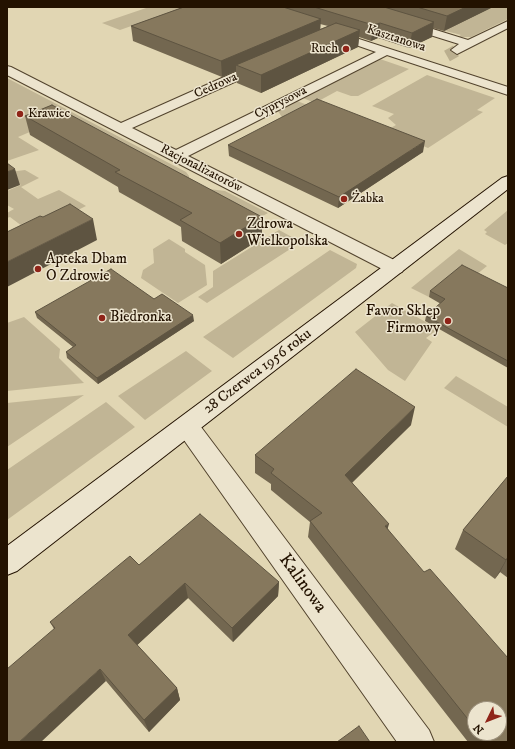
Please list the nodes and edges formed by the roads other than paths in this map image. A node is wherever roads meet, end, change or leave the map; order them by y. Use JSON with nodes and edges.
{"nodes":[{"id":1,"x":351,"y":7,"type":"edge"},
{"id":2,"x":508,"y":24,"type":"edge"},
{"id":3,"x":318,"y":35,"type":"edge"},
{"id":4,"x":470,"y":44,"type":"junction"},
{"id":5,"x":386,"y":51,"type":"junction"},
{"id":6,"x":456,"y":51,"type":"tunnel mouth"},
{"id":7,"x":441,"y":59,"type":"tunnel mouth"},
{"id":8,"x":274,"y":60,"type":"edge"},
{"id":9,"x":429,"y":65,"type":"junction"},
{"id":10,"x":7,"y":70,"type":"edge"},
{"id":11,"x":508,"y":91,"type":"edge"},
{"id":12,"x":121,"y":128,"type":"junction"},
{"id":13,"x":176,"y":156,"type":"junction"},
{"id":14,"x":508,"y":181,"type":"edge"},
{"id":15,"x":395,"y":268,"type":"junction"},
{"id":16,"x":187,"y":426,"type":"junction"},
{"id":17,"x":7,"y":562,"type":"edge"},
{"id":18,"x":417,"y":742,"type":"edge"}],
"edges":[{"from":1,"to":4,"type":"street"},
{"from":2,"to":4,"type":"street"},
{"from":3,"to":5,"type":"street","name":"Kasztanowa"},
{"from":4,"to":6,"type":"street"},
{"from":5,"to":9,"type":"street","name":"Kasztanowa"},
{"from":5,"to":13,"type":"street","name":"Cyprysowa"},
{"from":7,"to":9,"type":"street"},
{"from":8,"to":12,"type":"street","name":"Cedrowa"},
{"from":9,"to":11,"type":"street","name":"Kasztanowa"},
{"from":10,"to":12,"type":"street","name":"Racjonalizatorów"},
{"from":12,"to":13,"type":"street","name":"Racjonalizatorów"},
{"from":13,"to":15,"type":"street","name":"Racjonalizatorów"},
{"from":14,"to":15,"type":"street","name":"28 Czerwca 1956 roku"},
{"from":15,"to":16,"type":"street","name":"28 Czerwca 1956 roku"},
{"from":16,"to":17,"type":"street","name":"28 Czerwca 1956 roku"},
{"from":16,"to":18,"type":"street","name":"Kalinowa"}]}
